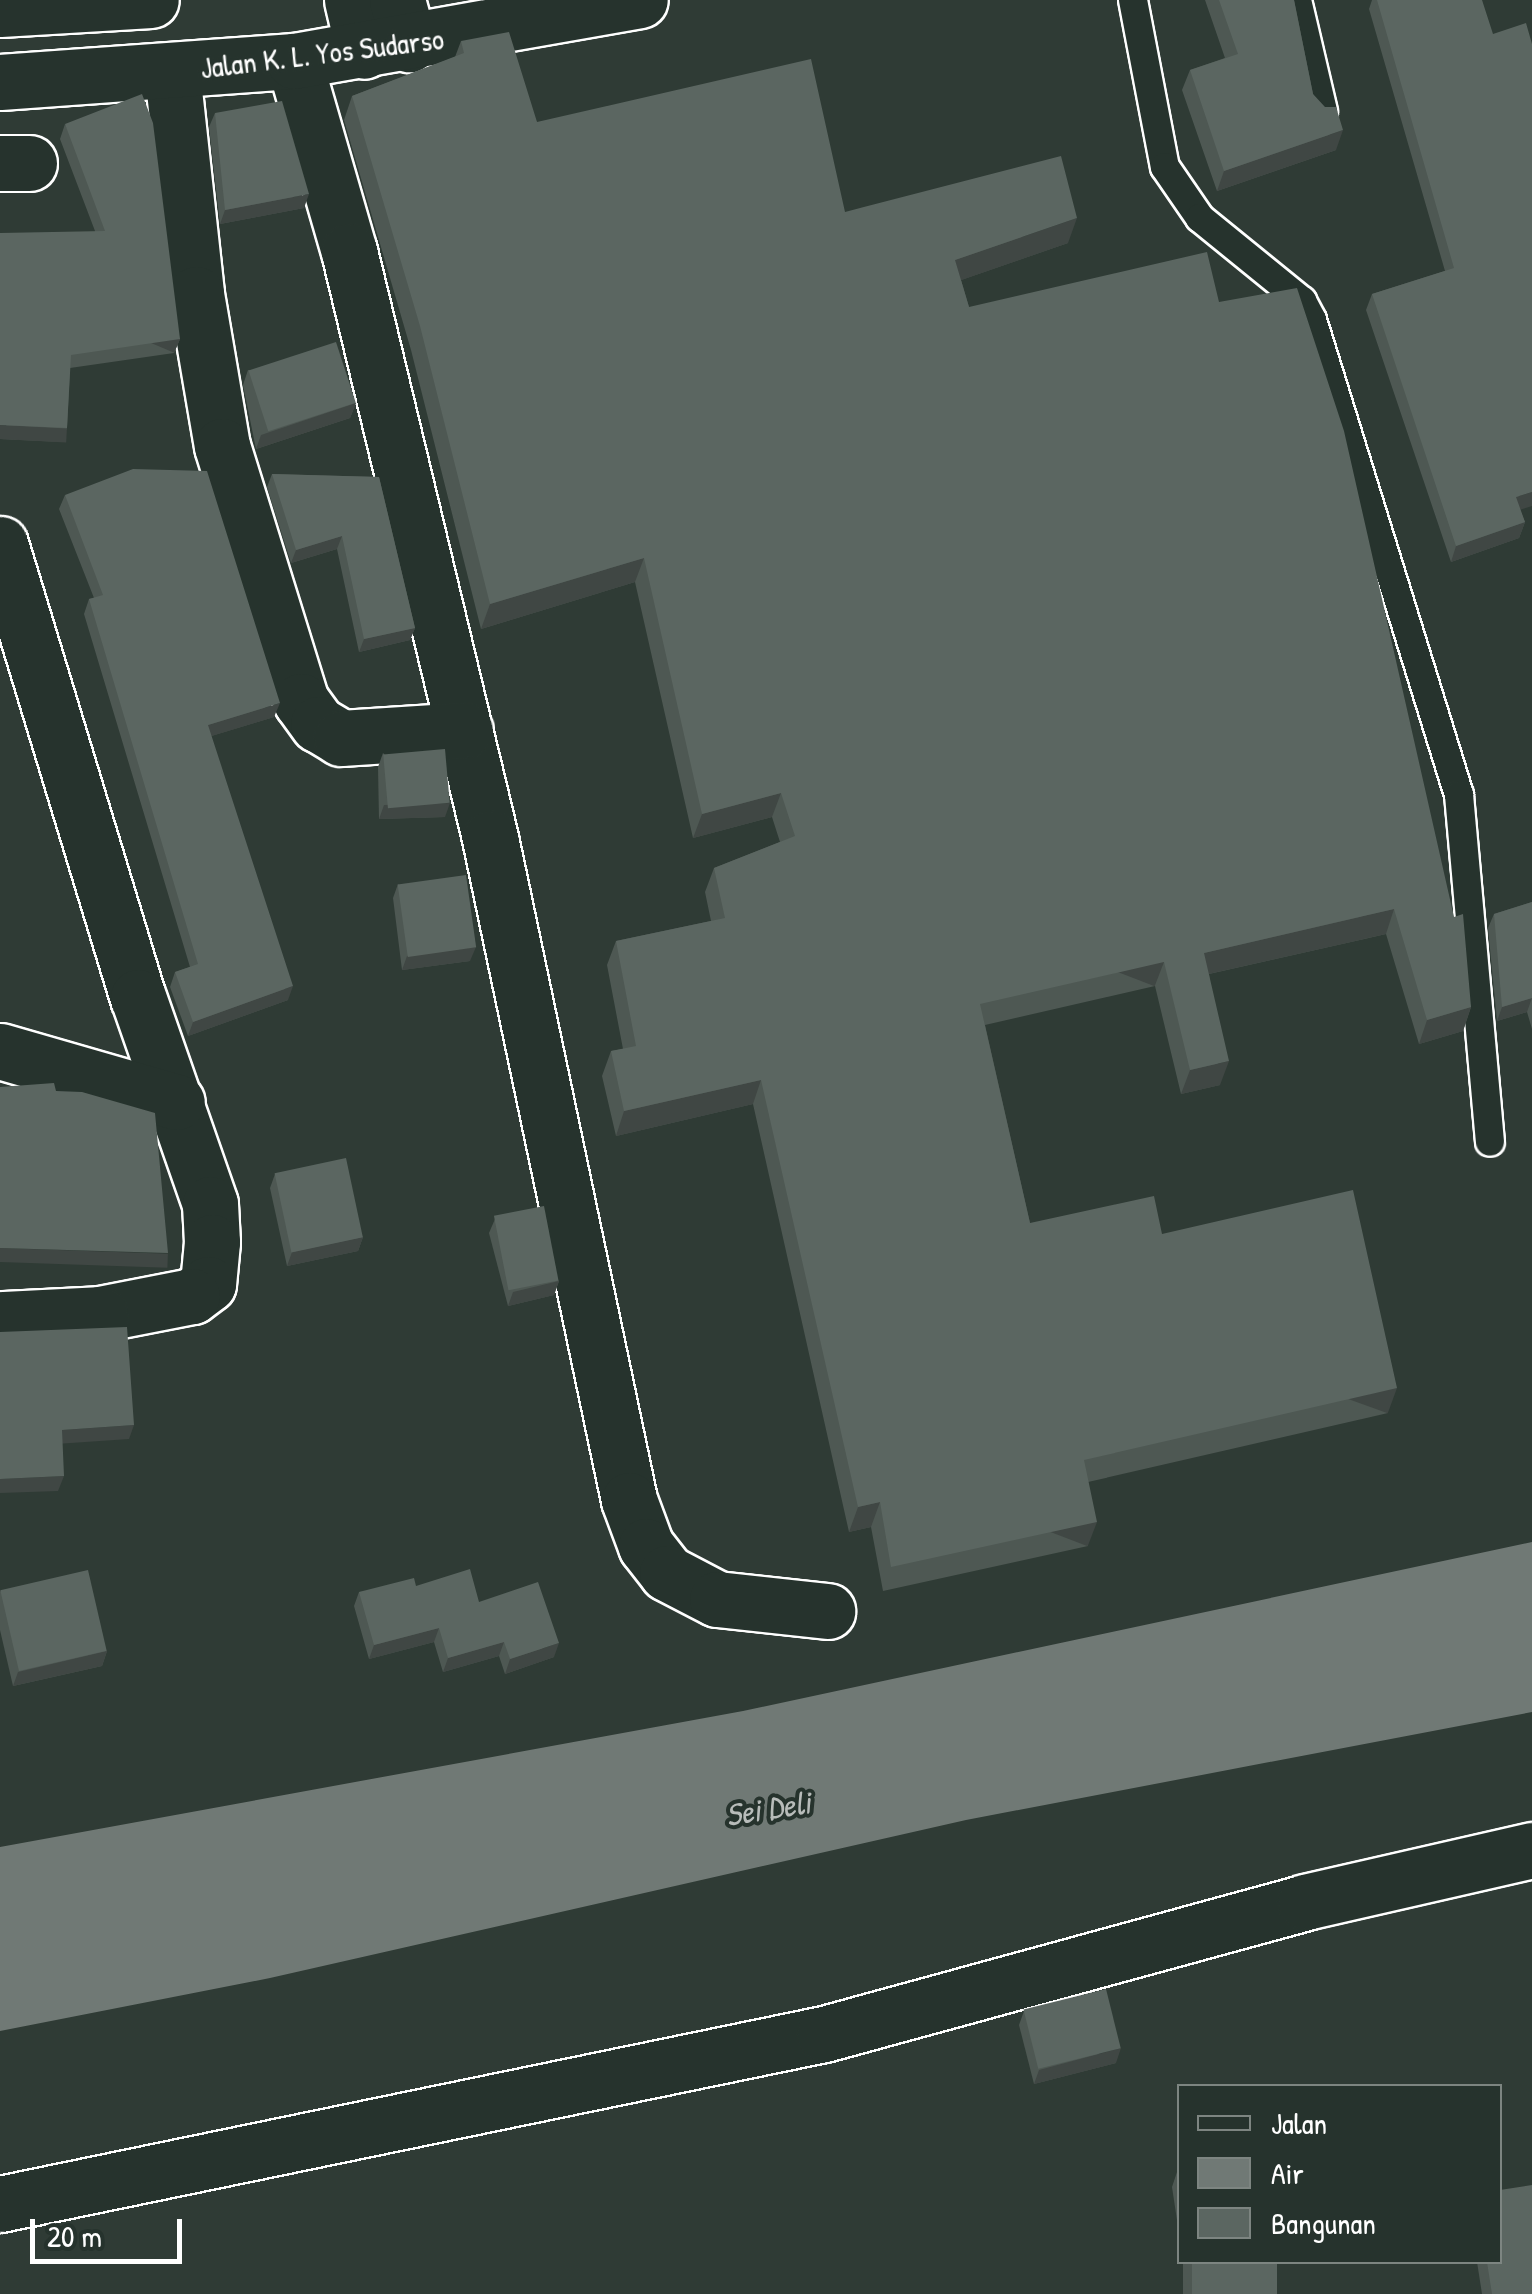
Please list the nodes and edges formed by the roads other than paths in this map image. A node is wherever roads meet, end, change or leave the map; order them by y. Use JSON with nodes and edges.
{"nodes":[{"id":1,"x":151,"y":0,"type":"edge"},
{"id":2,"x":640,"y":0,"type":"edge"},
{"id":3,"x":1133,"y":0,"type":"edge"},
{"id":4,"x":1296,"y":0,"type":"edge"},
{"id":5,"x":0,"y":9,"type":"edge"},
{"id":6,"x":381,"y":24,"type":"edge"},
{"id":7,"x":294,"y":61,"type":"junction"},
{"id":8,"x":0,"y":82,"type":"edge"},
{"id":9,"x":174,"y":95,"type":"junction"},
{"id":10,"x":1323,"y":112,"type":"edge"},
{"id":11,"x":0,"y":544,"type":"edge"},
{"id":12,"x":465,"y":730,"type":"junction"},
{"id":13,"x":0,"y":1051,"type":"edge"},
{"id":14,"x":177,"y":1102,"type":"junction"},
{"id":15,"x":1490,"y":1142,"type":"dead end"},
{"id":16,"x":0,"y":1319,"type":"edge"},
{"id":17,"x":827,"y":1611,"type":"dead end"},
{"id":18,"x":1532,"y":1850,"type":"edge"},
{"id":19,"x":0,"y":2204,"type":"edge"}],
"edges":[{"from":1,"to":5,"type":"main road"},
{"from":2,"to":6,"type":"main road","name":"Jalan K. L. Yos Sudarso"},
{"from":3,"to":15,"type":"lane"},
{"from":4,"to":10,"type":"lane"},
{"from":6,"to":7,"type":"main road","name":"Jalan K. L. Yos Sudarso"},
{"from":7,"to":9,"type":"main road","name":"Jalan K. L. Yos Sudarso"},
{"from":7,"to":12,"type":"main road"},
{"from":8,"to":9,"type":"main road","name":"Jalan K. L. Yos Sudarso"},
{"from":9,"to":12,"type":"main road"},
{"from":11,"to":14,"type":"main road"},
{"from":12,"to":17,"type":"main road"},
{"from":13,"to":14,"type":"main road"},
{"from":14,"to":16,"type":"main road"},
{"from":18,"to":19,"type":"main road"}]}
